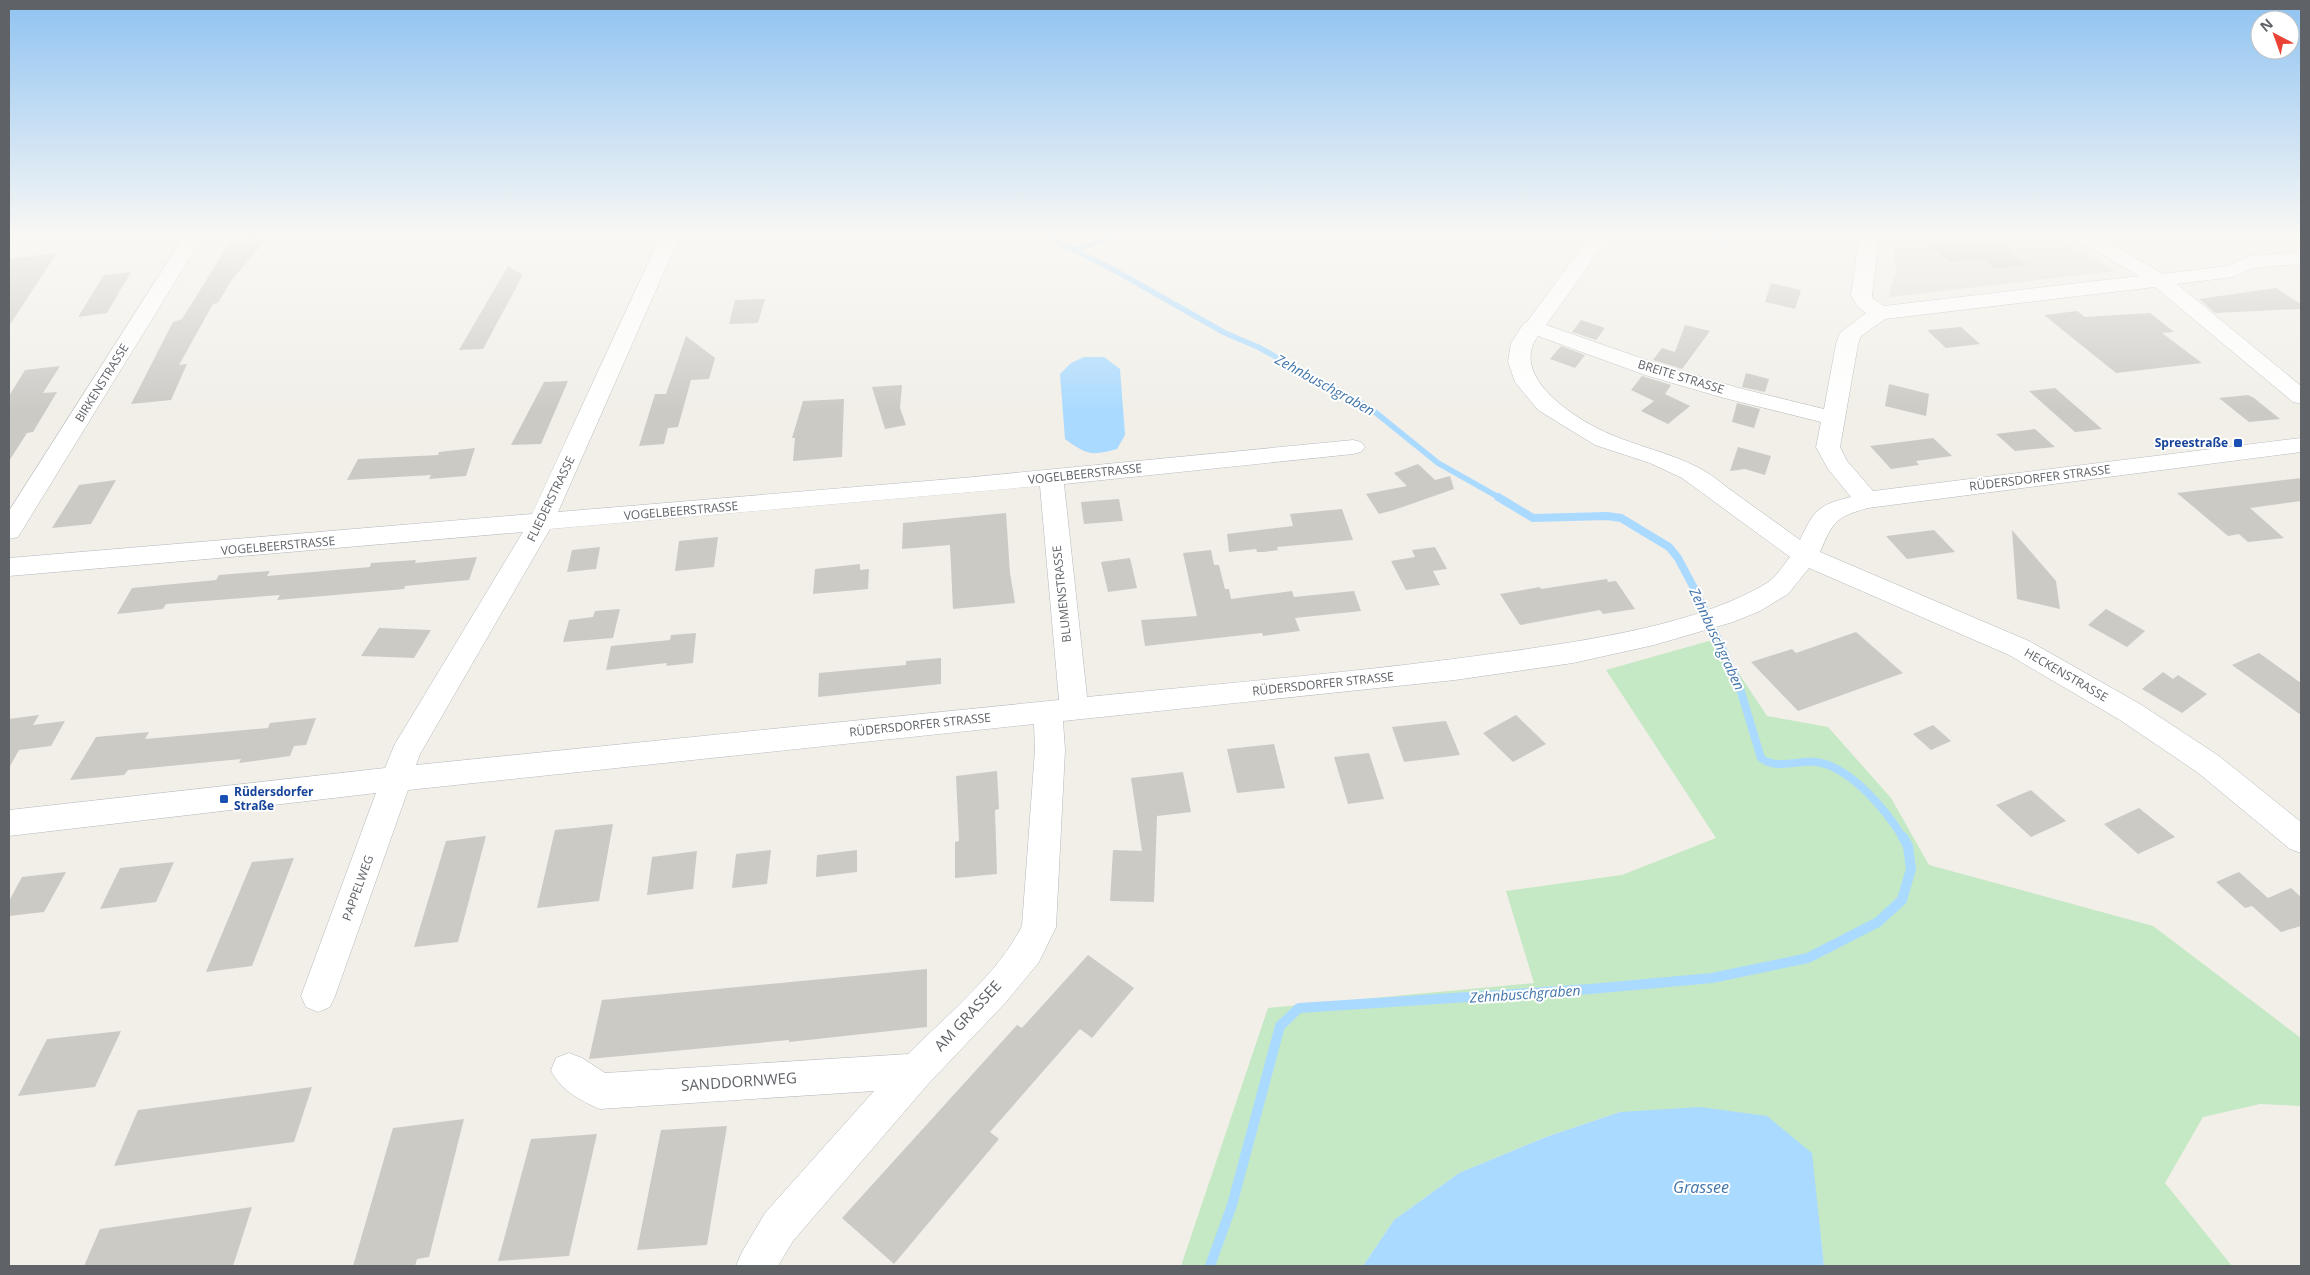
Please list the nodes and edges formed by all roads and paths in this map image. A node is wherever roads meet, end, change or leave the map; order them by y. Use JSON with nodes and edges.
{"nodes":[{"id":1,"x":159,"y":292,"type":"edge"},
{"id":2,"x":645,"y":292,"type":"edge"},
{"id":3,"x":1558,"y":292,"type":"edge"},
{"id":4,"x":1861,"y":292,"type":"edge"},
{"id":5,"x":2059,"y":292,"type":"edge"},
{"id":6,"x":2176,"y":292,"type":"edge"},
{"id":7,"x":1879,"y":313,"type":"junction"},
{"id":8,"x":1531,"y":328,"type":"junction"},
{"id":9,"x":2301,"y":397,"type":"edge"},
{"id":10,"x":1833,"y":418,"type":"junction"},
{"id":11,"x":2301,"y":445,"type":"edge"},
{"id":12,"x":1354,"y":447,"type":"dead end"},
{"id":13,"x":1050,"y":478,"type":"junction"},
{"id":14,"x":1867,"y":500,"type":"junction"},
{"id":15,"x":542,"y":523,"type":"junction"},
{"id":16,"x":9,"y":531,"type":"edge"},
{"id":17,"x":1805,"y":556,"type":"junction"},
{"id":18,"x":9,"y":567,"type":"edge"},
{"id":19,"x":1061,"y":711,"type":"junction"},
{"id":20,"x":396,"y":779,"type":"junction"},
{"id":21,"x":9,"y":823,"type":"edge"},
{"id":22,"x":2301,"y":840,"type":"edge"},
{"id":23,"x":318,"y":996,"type":"dead end"},
{"id":24,"x":569,"y":1070,"type":"dead end"},
{"id":25,"x":916,"y":1071,"type":"junction"},
{"id":26,"x":756,"y":1266,"type":"edge"}],
"edges":[{"from":1,"to":16,"type":"street","name":"BIRKENSTRASSE"},
{"from":2,"to":15,"type":"street","name":"FLIEDERSTRASSE"},
{"from":3,"to":8,"type":"street"},
{"from":4,"to":7,"type":"street"},
{"from":5,"to":7,"type":"street"},
{"from":6,"to":9,"type":"street"},
{"from":7,"to":10,"type":"street"},
{"from":8,"to":10,"type":"street","name":"BREITE STRASSE"},
{"from":8,"to":17,"type":"street"},
{"from":10,"to":14,"type":"street"},
{"from":11,"to":14,"type":"street","name":"RÜDERSDORFER STRASSE"},
{"from":12,"to":13,"type":"street","name":"VOGELBEERSTRASSE"},
{"from":13,"to":15,"type":"street","name":"VOGELBEERSTRASSE"},
{"from":13,"to":19,"type":"street","name":"BLUMENSTRASSE"},
{"from":14,"to":17,"type":"street","name":"RÜDERSDORFER STRASSE"},
{"from":15,"to":18,"type":"street","name":"VOGELBEERSTRASSE"},
{"from":15,"to":20,"type":"street","name":"FLIEDERSTRASSE"},
{"from":17,"to":19,"type":"street","name":"RÜDERSDORFER STRASSE"},
{"from":17,"to":22,"type":"street","name":"HECKENSTRASSE"},
{"from":19,"to":20,"type":"street","name":"RÜDERSDORFER STRASSE"},
{"from":19,"to":25,"type":"street","name":"AM GRASSEE"},
{"from":20,"to":21,"type":"street","name":"RÜDERSDORFER STRASSE"},
{"from":20,"to":23,"type":"street","name":"PAPPELWEG"},
{"from":24,"to":25,"type":"street","name":"SANDDORNWEG"},
{"from":25,"to":26,"type":"street","name":"AM GRASSEE"}]}
